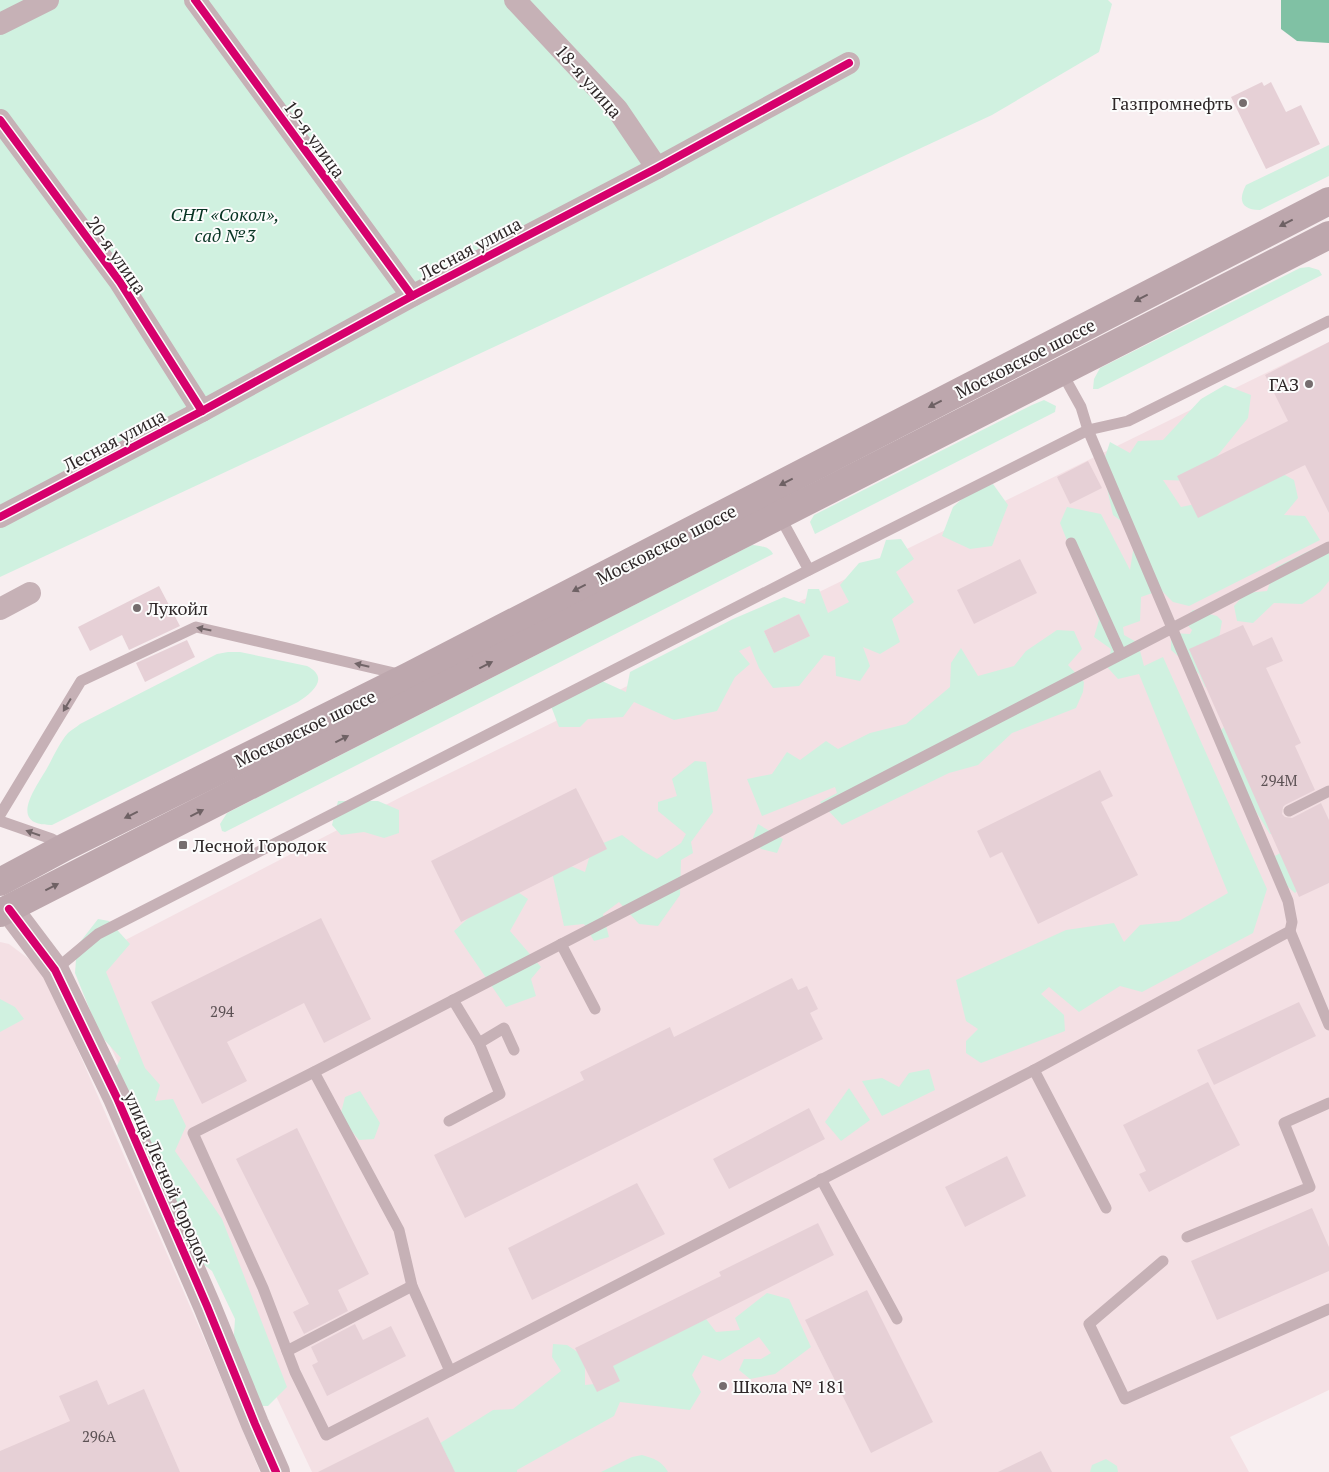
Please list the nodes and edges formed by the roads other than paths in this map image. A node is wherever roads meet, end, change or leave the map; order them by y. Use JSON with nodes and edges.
{"nodes":[{"id":1,"x":48,"y":0,"type":"edge"},
{"id":2,"x":195,"y":0,"type":"edge"},
{"id":3,"x":515,"y":0,"type":"edge"},
{"id":4,"x":0,"y":24,"type":"edge"},
{"id":5,"x":849,"y":63,"type":"dead end"},
{"id":6,"x":0,"y":120,"type":"edge"},
{"id":7,"x":657,"y":168,"type":"junction"},
{"id":8,"x":1329,"y":201,"type":"edge"},
{"id":9,"x":1329,"y":236,"type":"edge"},
{"id":10,"x":412,"y":296,"type":"junction"},
{"id":11,"x":1329,"y":321,"type":"edge"},
{"id":12,"x":1061,"y":371,"type":"junction"},
{"id":13,"x":202,"y":411,"type":"junction"},
{"id":14,"x":1088,"y":430,"type":"junction"},
{"id":15,"x":779,"y":515,"type":"junction"},
{"id":16,"x":0,"y":517,"type":"edge"},
{"id":17,"x":1071,"y":544,"type":"dead end"},
{"id":18,"x":1329,"y":547,"type":"edge"},
{"id":19,"x":809,"y":570,"type":"junction"},
{"id":20,"x":30,"y":593,"type":"dead end"},
{"id":21,"x":0,"y":609,"type":"edge"},
{"id":22,"x":1172,"y":628,"type":"junction"},
{"id":23,"x":1121,"y":654,"type":"junction"},
{"id":24,"x":409,"y":676,"type":"junction"},
{"id":25,"x":1329,"y":791,"type":"edge"},
{"id":26,"x":1290,"y":811,"type":"dead end"},
{"id":27,"x":0,"y":814,"type":"edge"},
{"id":28,"x":0,"y":821,"type":"edge"},
{"id":29,"x":65,"y":847,"type":"junction"},
{"id":30,"x":0,"y":882,"type":"edge"},
{"id":31,"x":3,"y":908,"type":"edge"},
{"id":32,"x":1290,"y":931,"type":"junction"},
{"id":33,"x":561,"y":944,"type":"junction"},
{"id":34,"x":55,"y":970,"type":"junction"},
{"id":35,"x":453,"y":1000,"type":"junction"},
{"id":36,"x":595,"y":1008,"type":"dead end"},
{"id":37,"x":1329,"y":1025,"type":"edge"},
{"id":38,"x":479,"y":1043,"type":"junction"},
{"id":39,"x":514,"y":1050,"type":"dead end"},
{"id":40,"x":1034,"y":1070,"type":"junction"},
{"id":41,"x":314,"y":1072,"type":"junction"},
{"id":42,"x":1329,"y":1103,"type":"edge"},
{"id":43,"x":448,"y":1120,"type":"dead end"},
{"id":44,"x":821,"y":1179,"type":"junction"},
{"id":45,"x":1106,"y":1208,"type":"dead end"},
{"id":46,"x":1187,"y":1237,"type":"dead end"},
{"id":47,"x":1163,"y":1261,"type":"dead end"},
{"id":48,"x":412,"y":1286,"type":"junction"},
{"id":49,"x":1329,"y":1309,"type":"edge"},
{"id":50,"x":897,"y":1319,"type":"dead end"},
{"id":51,"x":287,"y":1351,"type":"junction"},
{"id":52,"x":450,"y":1371,"type":"junction"},
{"id":53,"x":276,"y":1472,"type":"edge"}],
"edges":[{"from":1,"to":4,"type":"street"},
{"from":2,"to":10,"type":"street","name":"19-я улица"},
{"from":3,"to":7,"type":"street","name":"18-я улица"},
{"from":5,"to":7,"type":"street","name":"Лесная улица"},
{"from":6,"to":13,"type":"street","name":"20-я улица"},
{"from":7,"to":10,"type":"street","name":"Лесная улица"},
{"from":8,"to":24,"type":"main road","name":"Московское шоссе","one_way":true},
{"from":9,"to":12,"type":"main road","name":"Московское шоссе"},
{"from":10,"to":13,"type":"street","name":"Лесная улица"},
{"from":11,"to":14,"type":"lane"},
{"from":12,"to":14,"type":"lane"},
{"from":12,"to":15,"type":"main road","name":"Московское шоссе"},
{"from":13,"to":16,"type":"street","name":"Лесная улица"},
{"from":14,"to":19,"type":"lane"},
{"from":14,"to":22,"type":"lane"},
{"from":15,"to":19,"type":"lane"},
{"from":31,"to":15,"type":"main road","name":"Московское шоссе","one_way":true},
{"from":17,"to":23,"type":"lane"},
{"from":18,"to":22,"type":"lane"},
{"from":19,"to":34,"type":"lane"},
{"from":20,"to":21,"type":"street"},
{"from":22,"to":23,"type":"lane"},
{"from":22,"to":32,"type":"lane"},
{"from":23,"to":33,"type":"lane"},
{"from":24,"to":27,"type":"lane","one_way":true},
{"from":24,"to":29,"type":"main road","name":"Московское шоссе","one_way":true},
{"from":25,"to":26,"type":"lane"},
{"from":29,"to":28,"type":"lane","one_way":true},
{"from":29,"to":30,"type":"main road","name":"Московское шоссе"},
{"from":31,"to":34,"type":"street","name":"улица Лесной Городок"},
{"from":32,"to":37,"type":"lane"},
{"from":32,"to":40,"type":"lane"},
{"from":33,"to":35,"type":"lane"},
{"from":33,"to":36,"type":"lane"},
{"from":34,"to":53,"type":"street","name":"улица Лесной Городок"},
{"from":35,"to":38,"type":"lane"},
{"from":35,"to":41,"type":"lane"},
{"from":38,"to":39,"type":"lane"},
{"from":38,"to":43,"type":"lane"},
{"from":40,"to":44,"type":"lane"},
{"from":40,"to":45,"type":"lane"},
{"from":41,"to":48,"type":"lane"},
{"from":41,"to":51,"type":"lane"},
{"from":42,"to":46,"type":"lane"},
{"from":44,"to":50,"type":"lane"},
{"from":44,"to":52,"type":"lane"},
{"from":47,"to":49,"type":"lane"},
{"from":48,"to":51,"type":"lane"},
{"from":48,"to":52,"type":"lane"},
{"from":51,"to":52,"type":"lane"}]}
